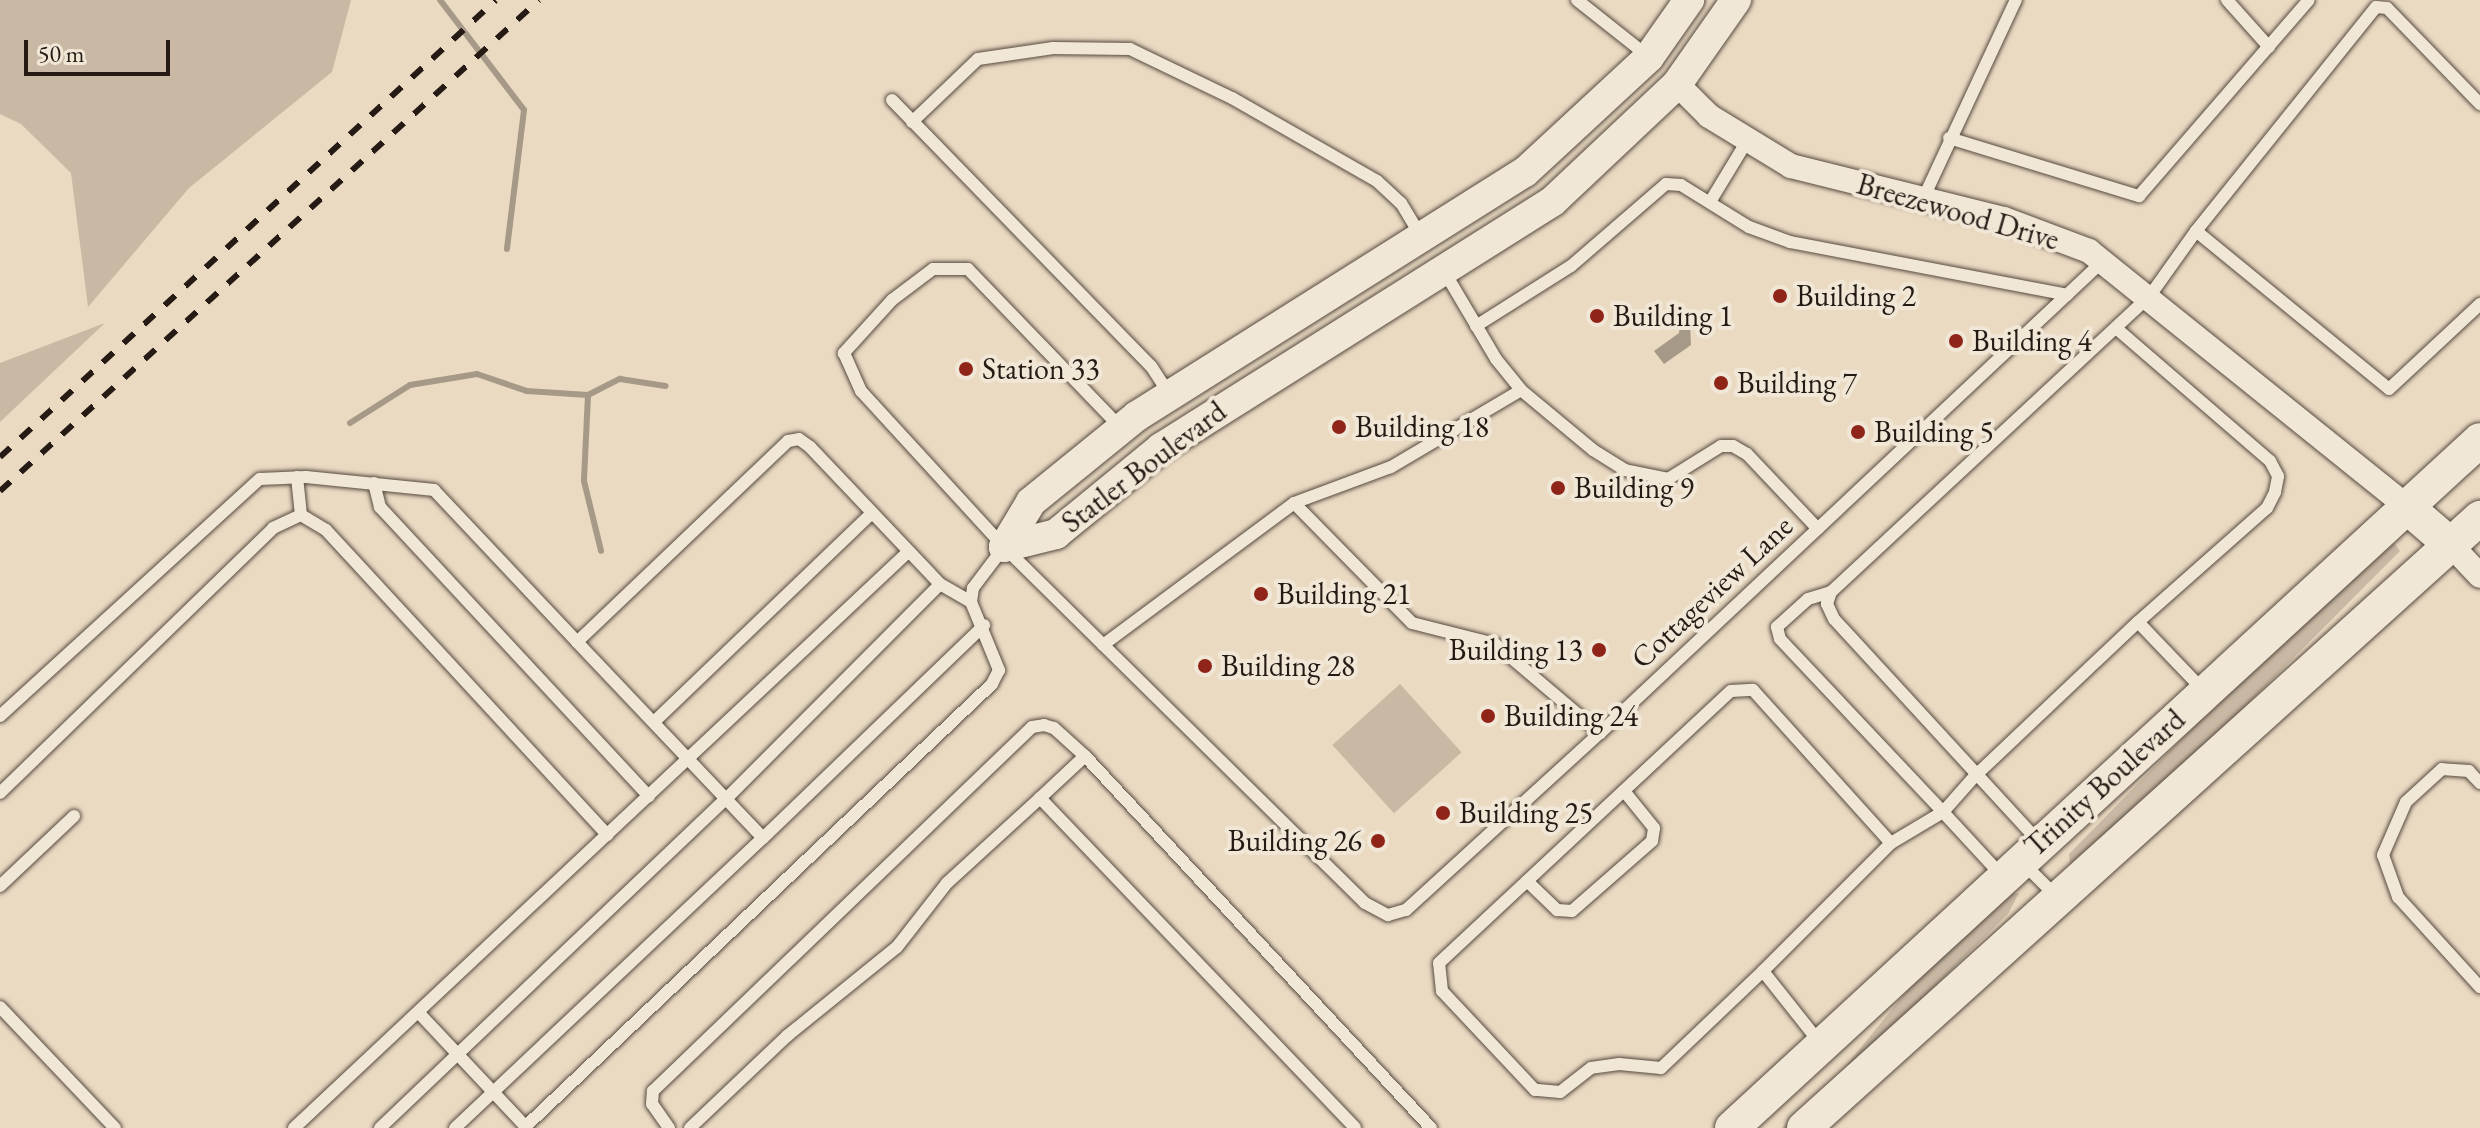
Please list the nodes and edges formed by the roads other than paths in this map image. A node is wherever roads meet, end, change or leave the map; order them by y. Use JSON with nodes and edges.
{"nodes":[{"id":1,"x":1577,"y":0,"type":"edge"},
{"id":2,"x":1689,"y":0,"type":"edge"},
{"id":3,"x":1736,"y":0,"type":"edge"},
{"id":4,"x":2016,"y":0,"type":"edge"},
{"id":5,"x":2227,"y":0,"type":"edge"},
{"id":6,"x":2309,"y":0,"type":"edge"},
{"id":7,"x":2269,"y":47,"type":"junction"},
{"id":8,"x":1649,"y":57,"type":"junction"},
{"id":9,"x":1677,"y":84,"type":"junction"},
{"id":10,"x":892,"y":100,"type":"dead end"},
{"id":11,"x":2480,"y":104,"type":"edge"},
{"id":12,"x":912,"y":122,"type":"junction"},
{"id":13,"x":1949,"y":138,"type":"junction"},
{"id":14,"x":1747,"y":141,"type":"junction"},
{"id":15,"x":1923,"y":199,"type":"junction"},
{"id":16,"x":1710,"y":202,"type":"junction"},
{"id":17,"x":2196,"y":231,"type":"junction"},
{"id":18,"x":1422,"y":238,"type":"junction"},
{"id":19,"x":2103,"y":261,"type":"junction"},
{"id":20,"x":1444,"y":271,"type":"junction"},
{"id":21,"x":2067,"y":295,"type":"junction"},
{"id":22,"x":2149,"y":297,"type":"junction"},
{"id":23,"x":2480,"y":304,"type":"edge"},
{"id":24,"x":1476,"y":326,"type":"junction"},
{"id":25,"x":2117,"y":329,"type":"junction"},
{"id":26,"x":1521,"y":390,"type":"junction"},
{"id":27,"x":1169,"y":395,"type":"junction"},
{"id":28,"x":1122,"y":429,"type":"junction"},
{"id":29,"x":2480,"y":440,"type":"edge"},
{"id":30,"x":297,"y":477,"type":"junction"},
{"id":31,"x":374,"y":483,"type":"junction"},
{"id":32,"x":1294,"y":503,"type":"junction"},
{"id":33,"x":2407,"y":507,"type":"junction"},
{"id":34,"x":871,"y":514,"type":"junction"},
{"id":35,"x":301,"y":515,"type":"junction"},
{"id":36,"x":2480,"y":518,"type":"edge"},
{"id":37,"x":1818,"y":529,"type":"junction"},
{"id":38,"x":2451,"y":545,"type":"junction"},
{"id":39,"x":1004,"y":547,"type":"junction"},
{"id":40,"x":908,"y":552,"type":"junction"},
{"id":41,"x":2480,"y":576,"type":"edge"},
{"id":42,"x":940,"y":584,"type":"junction"},
{"id":43,"x":1831,"y":592,"type":"junction"},
{"id":44,"x":971,"y":602,"type":"junction"},
{"id":45,"x":2138,"y":622,"type":"junction"},
{"id":46,"x":984,"y":625,"type":"junction"},
{"id":47,"x":577,"y":642,"type":"junction"},
{"id":48,"x":1103,"y":645,"type":"junction"},
{"id":49,"x":2205,"y":692,"type":"junction"},
{"id":50,"x":0,"y":716,"type":"edge"},
{"id":51,"x":654,"y":722,"type":"junction"},
{"id":52,"x":1600,"y":733,"type":"junction"},
{"id":53,"x":1085,"y":756,"type":"junction"},
{"id":54,"x":688,"y":758,"type":"junction"},
{"id":55,"x":1975,"y":776,"type":"junction"},
{"id":56,"x":2480,"y":783,"type":"edge"},
{"id":57,"x":1624,"y":791,"type":"junction"},
{"id":58,"x":0,"y":793,"type":"edge"},
{"id":59,"x":649,"y":796,"type":"junction"},
{"id":60,"x":1040,"y":798,"type":"junction"},
{"id":61,"x":726,"y":799,"type":"junction"},
{"id":62,"x":1943,"y":812,"type":"junction"},
{"id":63,"x":74,"y":816,"type":"dead end"},
{"id":64,"x":607,"y":835,"type":"junction"},
{"id":65,"x":763,"y":838,"type":"junction"},
{"id":66,"x":1891,"y":843,"type":"junction"},
{"id":67,"x":2021,"y":860,"type":"junction"},
{"id":68,"x":1527,"y":881,"type":"junction"},
{"id":69,"x":0,"y":886,"type":"edge"},
{"id":70,"x":2060,"y":900,"type":"junction"},
{"id":71,"x":1763,"y":971,"type":"junction"},
{"id":72,"x":2480,"y":987,"type":"edge"},
{"id":73,"x":0,"y":1007,"type":"edge"},
{"id":74,"x":418,"y":1012,"type":"junction"},
{"id":75,"x":1822,"y":1045,"type":"junction"},
{"id":76,"x":458,"y":1054,"type":"junction"},
{"id":77,"x":494,"y":1092,"type":"junction"},
{"id":78,"x":526,"y":1127,"type":"edge"},
{"id":79,"x":115,"y":1128,"type":"edge"},
{"id":80,"x":294,"y":1128,"type":"edge"},
{"id":81,"x":380,"y":1128,"type":"edge"},
{"id":82,"x":455,"y":1128,"type":"edge"},
{"id":83,"x":669,"y":1128,"type":"edge"},
{"id":84,"x":690,"y":1128,"type":"edge"},
{"id":85,"x":1355,"y":1128,"type":"edge"},
{"id":86,"x":1431,"y":1128,"type":"edge"},
{"id":87,"x":1732,"y":1128,"type":"edge"},
{"id":88,"x":1804,"y":1128,"type":"edge"}],
"edges":[{"from":1,"to":8,"type":"lane"},
{"from":2,"to":8,"type":"street","name":"Statler Boulevard"},
{"from":3,"to":9,"type":"street","name":"Statler Boulevard"},
{"from":4,"to":13,"type":"lane"},
{"from":5,"to":7,"type":"lane"},
{"from":6,"to":7,"type":"lane"},
{"from":7,"to":13,"type":"lane"},
{"from":8,"to":9,"type":"street","name":"Breezewood Drive"},
{"from":8,"to":18,"type":"street","name":"Statler Boulevard"},
{"from":9,"to":14,"type":"street","name":"Breezewood Drive"},
{"from":9,"to":20,"type":"street","name":"Statler Boulevard"},
{"from":10,"to":12,"type":"lane"},
{"from":11,"to":17,"type":"lane"},
{"from":12,"to":18,"type":"lane"},
{"from":12,"to":27,"type":"lane"},
{"from":13,"to":15,"type":"lane"},
{"from":14,"to":15,"type":"street","name":"Breezewood Drive"},
{"from":14,"to":16,"type":"lane"},
{"from":15,"to":19,"type":"street","name":"Breezewood Drive"},
{"from":16,"to":21,"type":"lane"},
{"from":16,"to":24,"type":"lane"},
{"from":17,"to":22,"type":"lane"},
{"from":17,"to":23,"type":"lane"},
{"from":18,"to":20,"type":"street"},
{"from":18,"to":27,"type":"street","name":"Statler Boulevard"},
{"from":19,"to":21,"type":"lane","name":"Cottageview Lane"},
{"from":19,"to":22,"type":"street","name":"Breezewood Drive"},
{"from":20,"to":24,"type":"lane"},
{"from":20,"to":39,"type":"street","name":"Statler Boulevard"},
{"from":21,"to":37,"type":"lane","name":"Cottageview Lane"},
{"from":22,"to":25,"type":"lane"},
{"from":22,"to":33,"type":"street","name":"Breezewood Drive"},
{"from":24,"to":26,"type":"lane"},
{"from":25,"to":43,"type":"lane"},
{"from":25,"to":45,"type":"lane"},
{"from":26,"to":32,"type":"lane"},
{"from":26,"to":37,"type":"lane"},
{"from":27,"to":28,"type":"street","name":"Statler Boulevard"},
{"from":28,"to":39,"type":"street","name":"Statler Boulevard"},
{"from":28,"to":39,"type":"lane","name":"Cottageview Lane"},
{"from":29,"to":33,"type":"main road","name":"Trinity Boulevard"},
{"from":30,"to":31,"type":"lane"},
{"from":30,"to":35,"type":"lane"},
{"from":30,"to":50,"type":"lane"},
{"from":31,"to":47,"type":"lane"},
{"from":31,"to":59,"type":"lane"},
{"from":32,"to":48,"type":"lane"},
{"from":32,"to":52,"type":"lane"},
{"from":33,"to":38,"type":"main road"},
{"from":33,"to":49,"type":"main road","name":"Trinity Boulevard"},
{"from":34,"to":40,"type":"lane"},
{"from":34,"to":47,"type":"lane"},
{"from":34,"to":51,"type":"lane"},
{"from":35,"to":58,"type":"lane"},
{"from":35,"to":64,"type":"lane"},
{"from":36,"to":38,"type":"main road","name":"Trinity Boulevard"},
{"from":37,"to":52,"type":"lane","name":"Cottageview Lane"},
{"from":38,"to":41,"type":"street"},
{"from":38,"to":70,"type":"main road","name":"Trinity Boulevard"},
{"from":39,"to":44,"type":"lane"},
{"from":39,"to":48,"type":"lane","name":"Cottageview Lane"},
{"from":40,"to":42,"type":"lane"},
{"from":40,"to":54,"type":"lane"},
{"from":42,"to":44,"type":"lane"},
{"from":42,"to":61,"type":"lane"},
{"from":43,"to":55,"type":"lane"},
{"from":43,"to":62,"type":"lane"},
{"from":44,"to":46,"type":"lane"},
{"from":45,"to":49,"type":"lane"},
{"from":45,"to":55,"type":"lane"},
{"from":46,"to":65,"type":"lane"},
{"from":46,"to":78,"type":"lane"},
{"from":47,"to":51,"type":"lane"},
{"from":48,"to":52,"type":"lane","name":"Cottageview Lane"},
{"from":49,"to":67,"type":"main road","name":"Trinity Boulevard"},
{"from":51,"to":54,"type":"lane"},
{"from":53,"to":60,"type":"lane"},
{"from":53,"to":83,"type":"lane"},
{"from":53,"to":86,"type":"lane"},
{"from":54,"to":59,"type":"lane"},
{"from":54,"to":61,"type":"lane"},
{"from":55,"to":62,"type":"lane"},
{"from":55,"to":67,"type":"lane"},
{"from":56,"to":72,"type":"lane"},
{"from":57,"to":66,"type":"lane"},
{"from":57,"to":68,"type":"lane"},
{"from":57,"to":68,"type":"lane"},
{"from":59,"to":64,"type":"lane"},
{"from":60,"to":84,"type":"lane"},
{"from":60,"to":85,"type":"lane"},
{"from":61,"to":65,"type":"lane"},
{"from":61,"to":76,"type":"lane"},
{"from":62,"to":66,"type":"lane"},
{"from":62,"to":67,"type":"lane"},
{"from":63,"to":69,"type":"lane"},
{"from":64,"to":74,"type":"lane"},
{"from":65,"to":77,"type":"lane"},
{"from":66,"to":71,"type":"lane"},
{"from":67,"to":70,"type":"lane"},
{"from":67,"to":75,"type":"main road","name":"Trinity Boulevard"},
{"from":68,"to":71,"type":"lane"},
{"from":70,"to":88,"type":"main road","name":"Trinity Boulevard"},
{"from":71,"to":75,"type":"lane"},
{"from":73,"to":79,"type":"lane"},
{"from":74,"to":76,"type":"lane"},
{"from":74,"to":80,"type":"lane"},
{"from":75,"to":87,"type":"main road","name":"Trinity Boulevard"},
{"from":76,"to":77,"type":"lane"},
{"from":76,"to":81,"type":"lane"},
{"from":77,"to":78,"type":"lane"},
{"from":77,"to":82,"type":"lane"}]}
